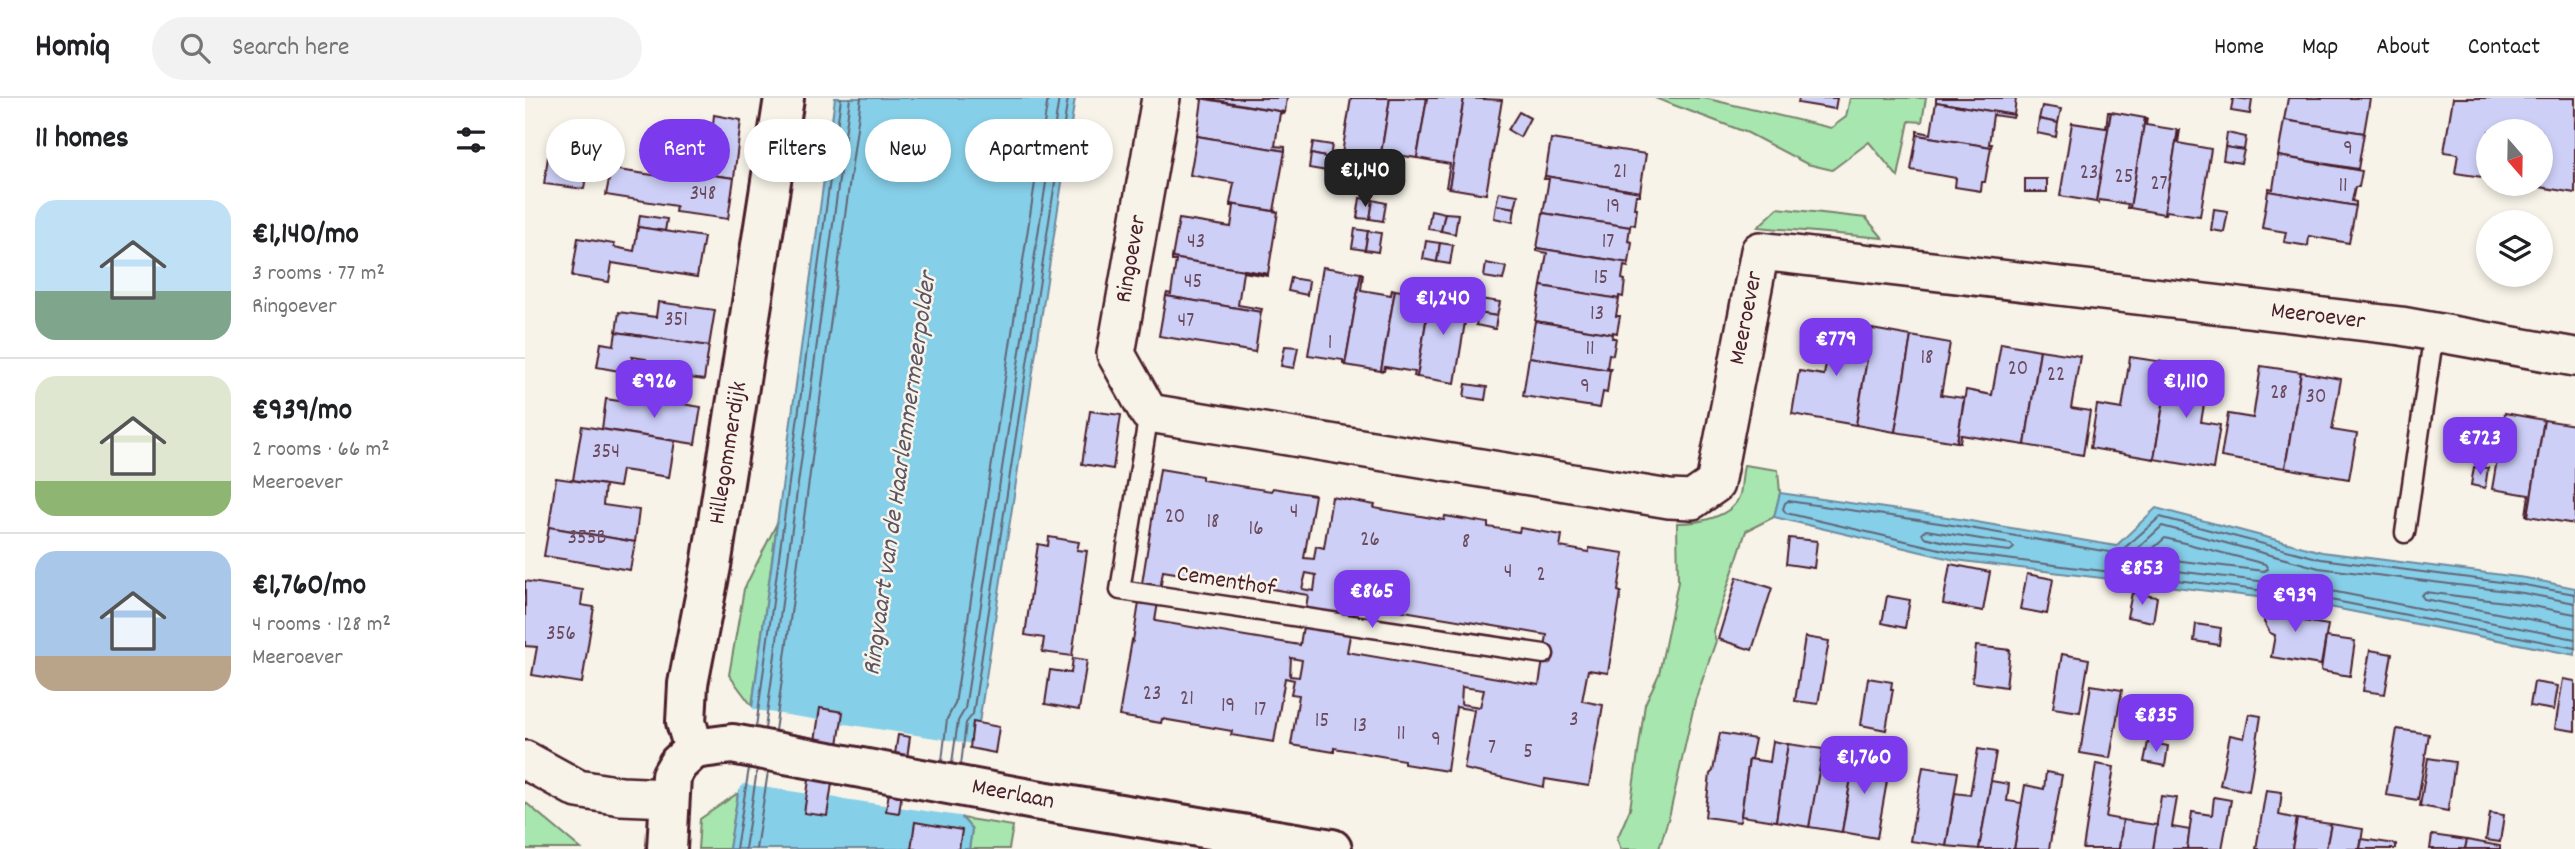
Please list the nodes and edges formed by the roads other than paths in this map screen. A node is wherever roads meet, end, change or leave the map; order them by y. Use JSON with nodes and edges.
{"nodes":[{"id":1,"x":783,"y":98,"type":"edge"},
{"id":2,"x":1161,"y":98,"type":"edge"},
{"id":3,"x":2434,"y":332,"type":"junction"},
{"id":4,"x":2575,"y":357,"type":"edge"},
{"id":5,"x":1149,"y":413,"type":"junction"},
{"id":6,"x":2405,"y":533,"type":"dead end"},
{"id":7,"x":1544,"y":654,"type":"dead end"},
{"id":8,"x":694,"y":749,"type":"junction"},
{"id":9,"x":525,"y":760,"type":"edge"},
{"id":10,"x":669,"y":798,"type":"junction"},
{"id":11,"x":667,"y":849,"type":"edge"},
{"id":12,"x":1332,"y":849,"type":"edge"}],
"edges":[{"from":1,"to":8,"type":"street","name":"Hillegommerdijk"},
{"from":2,"to":5,"type":"street","name":"Ringoever"},
{"from":3,"to":4,"type":"street","name":"Meeroever"},
{"from":3,"to":5,"type":"street","name":"Meeroever"},
{"from":3,"to":6,"type":"lane"},
{"from":5,"to":7,"type":"lane","name":"Cementhof"},
{"from":8,"to":10,"type":"street"},
{"from":8,"to":12,"type":"street","name":"Meerlaan"},
{"from":9,"to":10,"type":"street"},
{"from":10,"to":11,"type":"street"}]}
